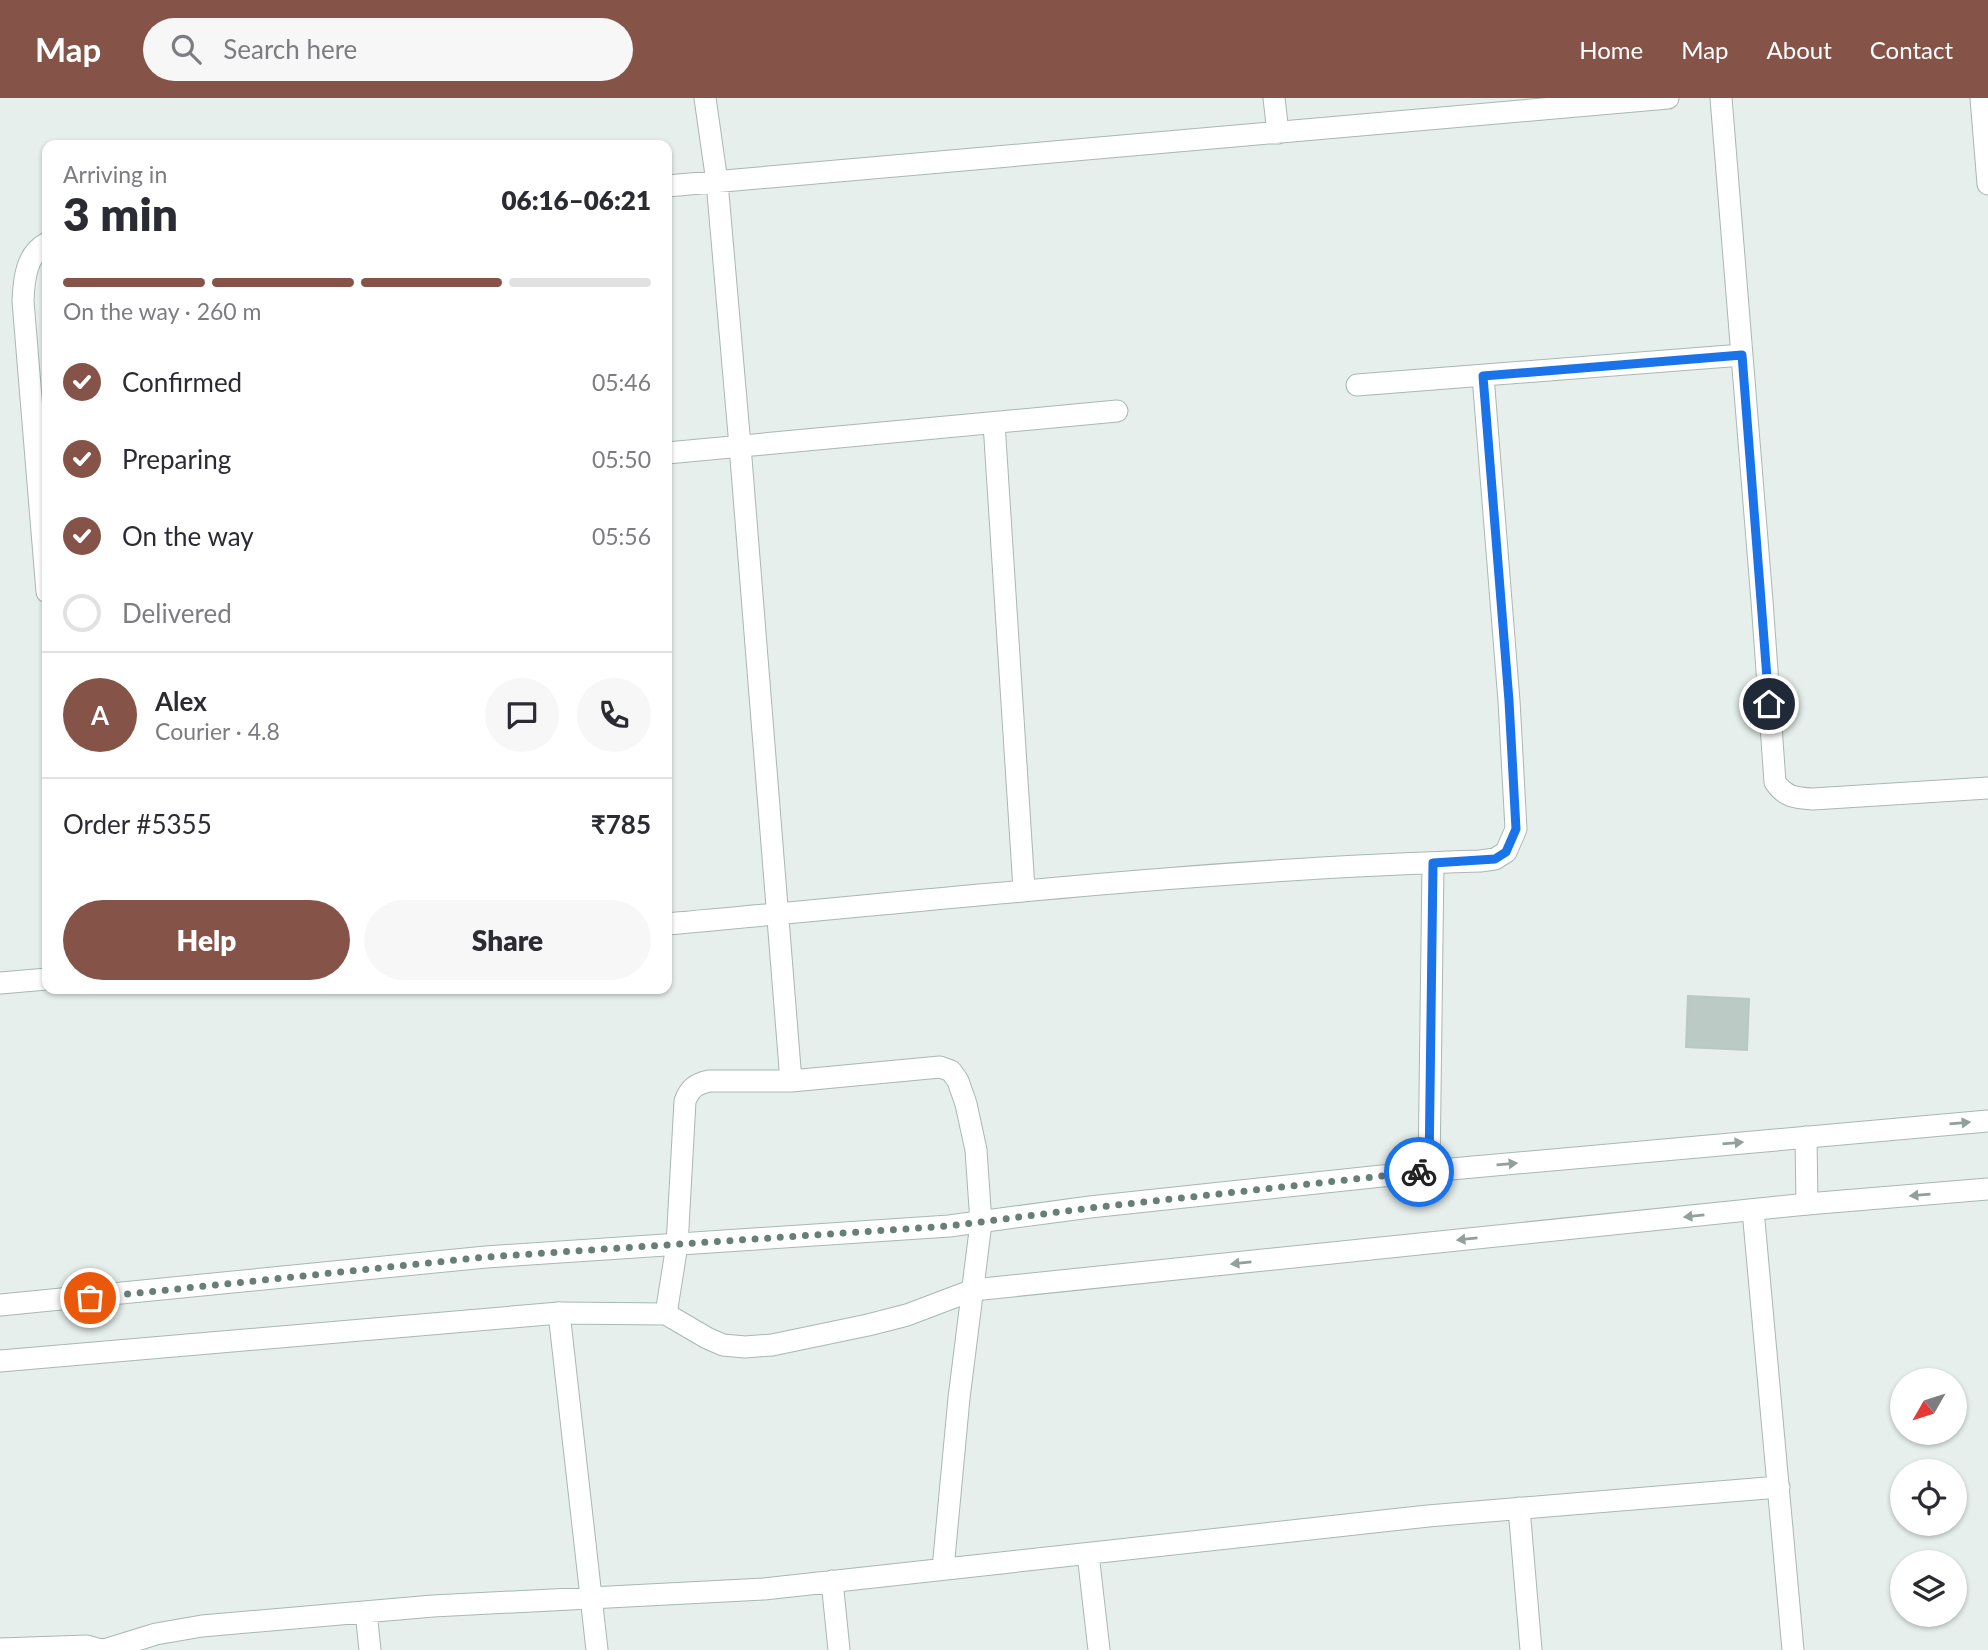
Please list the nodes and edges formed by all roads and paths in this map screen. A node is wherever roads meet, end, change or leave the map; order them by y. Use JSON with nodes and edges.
{"nodes":[{"id":1,"x":705,"y":98,"type":"edge"},
{"id":2,"x":1274,"y":98,"type":"edge"},
{"id":3,"x":1668,"y":98,"type":"edge"},
{"id":4,"x":1721,"y":98,"type":"edge"},
{"id":5,"x":1980,"y":98,"type":"edge"},
{"id":6,"x":1519,"y":105,"type":"edge"},
{"id":7,"x":1278,"y":133,"type":"junction"},
{"id":8,"x":717,"y":182,"type":"junction"},
{"id":9,"x":1988,"y":184,"type":"edge"},
{"id":10,"x":672,"y":186,"type":"edge"},
{"id":11,"x":42,"y":246,"type":"edge"},
{"id":12,"x":1742,"y":355,"type":"junction"},
{"id":13,"x":1483,"y":376,"type":"junction"},
{"id":14,"x":1357,"y":385,"type":"dead end"},
{"id":15,"x":1117,"y":411,"type":"dead end"},
{"id":16,"x":994,"y":423,"type":"junction"},
{"id":17,"x":740,"y":446,"type":"junction"},
{"id":18,"x":672,"y":453,"type":"edge"},
{"id":19,"x":42,"y":490,"type":"edge"},
{"id":20,"x":1988,"y":788,"type":"edge"},
{"id":21,"x":1433,"y":863,"type":"junction"},
{"id":22,"x":1024,"y":890,"type":"junction"},
{"id":23,"x":777,"y":914,"type":"junction"},
{"id":24,"x":672,"y":924,"type":"edge"},
{"id":25,"x":42,"y":980,"type":"edge"},
{"id":26,"x":0,"y":984,"type":"edge"},
{"id":27,"x":791,"y":1081,"type":"junction"},
{"id":28,"x":1988,"y":1121,"type":"edge"},
{"id":29,"x":1806,"y":1137,"type":"junction"},
{"id":30,"x":1429,"y":1171,"type":"junction"},
{"id":31,"x":1988,"y":1189,"type":"edge"},
{"id":32,"x":1807,"y":1204,"type":"junction"},
{"id":33,"x":1753,"y":1210,"type":"junction"},
{"id":34,"x":981,"y":1223,"type":"junction"},
{"id":35,"x":677,"y":1245,"type":"junction"},
{"id":36,"x":973,"y":1290,"type":"junction"},
{"id":37,"x":0,"y":1305,"type":"edge"},
{"id":38,"x":559,"y":1313,"type":"junction"},
{"id":39,"x":667,"y":1314,"type":"junction"},
{"id":40,"x":0,"y":1361,"type":"edge"},
{"id":41,"x":1779,"y":1487,"type":"junction"},
{"id":42,"x":1519,"y":1508,"type":"junction"},
{"id":43,"x":1088,"y":1554,"type":"junction"},
{"id":44,"x":943,"y":1569,"type":"junction"},
{"id":45,"x":832,"y":1581,"type":"junction"},
{"id":46,"x":591,"y":1599,"type":"junction"},
{"id":47,"x":366,"y":1612,"type":"junction"},
{"id":48,"x":0,"y":1649,"type":"edge"},
{"id":49,"x":102,"y":1650,"type":"edge"},
{"id":50,"x":370,"y":1650,"type":"edge"},
{"id":51,"x":597,"y":1650,"type":"edge"},
{"id":52,"x":839,"y":1650,"type":"edge"},
{"id":53,"x":1099,"y":1650,"type":"edge"},
{"id":54,"x":1531,"y":1650,"type":"edge"},
{"id":55,"x":1793,"y":1650,"type":"edge"}],
"edges":[{"from":1,"to":8,"type":"street"},
{"from":2,"to":7,"type":"street"},
{"from":3,"to":6,"type":"street"},
{"from":4,"to":12,"type":"street"},
{"from":5,"to":9,"type":"street"},
{"from":6,"to":7,"type":"street"},
{"from":7,"to":8,"type":"street"},
{"from":8,"to":10,"type":"street"},
{"from":8,"to":17,"type":"street"},
{"from":11,"to":19,"type":"street"},
{"from":12,"to":13,"type":"street"},
{"from":12,"to":20,"type":"street"},
{"from":13,"to":14,"type":"street"},
{"from":13,"to":21,"type":"street"},
{"from":15,"to":16,"type":"street"},
{"from":16,"to":17,"type":"street"},
{"from":16,"to":22,"type":"street"},
{"from":17,"to":18,"type":"street"},
{"from":17,"to":23,"type":"street"},
{"from":21,"to":22,"type":"street"},
{"from":21,"to":30,"type":"street"},
{"from":22,"to":23,"type":"street"},
{"from":23,"to":24,"type":"street"},
{"from":23,"to":27,"type":"street"},
{"from":25,"to":26,"type":"street"},
{"from":27,"to":34,"type":"street"},
{"from":27,"to":35,"type":"street"},
{"from":29,"to":28,"type":"street","one_way":true},
{"from":30,"to":29,"type":"street","one_way":true},
{"from":29,"to":32,"type":"street"},
{"from":30,"to":34,"type":"street"},
{"from":31,"to":32,"type":"street","one_way":true},
{"from":32,"to":33,"type":"street"},
{"from":33,"to":36,"type":"street","one_way":true},
{"from":33,"to":41,"type":"street"},
{"from":34,"to":35,"type":"street"},
{"from":34,"to":36,"type":"street"},
{"from":35,"to":37,"type":"street"},
{"from":35,"to":39,"type":"street"},
{"from":36,"to":39,"type":"street"},
{"from":36,"to":44,"type":"street"},
{"from":38,"to":39,"type":"street"},
{"from":38,"to":40,"type":"street"},
{"from":38,"to":46,"type":"street"},
{"from":41,"to":42,"type":"street"},
{"from":41,"to":55,"type":"street"},
{"from":42,"to":43,"type":"street"},
{"from":42,"to":54,"type":"street"},
{"from":43,"to":44,"type":"street"},
{"from":43,"to":53,"type":"street"},
{"from":44,"to":45,"type":"street"},
{"from":45,"to":46,"type":"street"},
{"from":45,"to":52,"type":"street"},
{"from":46,"to":47,"type":"street"},
{"from":46,"to":51,"type":"street"},
{"from":47,"to":49,"type":"street"},
{"from":47,"to":50,"type":"street"},
{"from":48,"to":49,"type":"street"}]}
